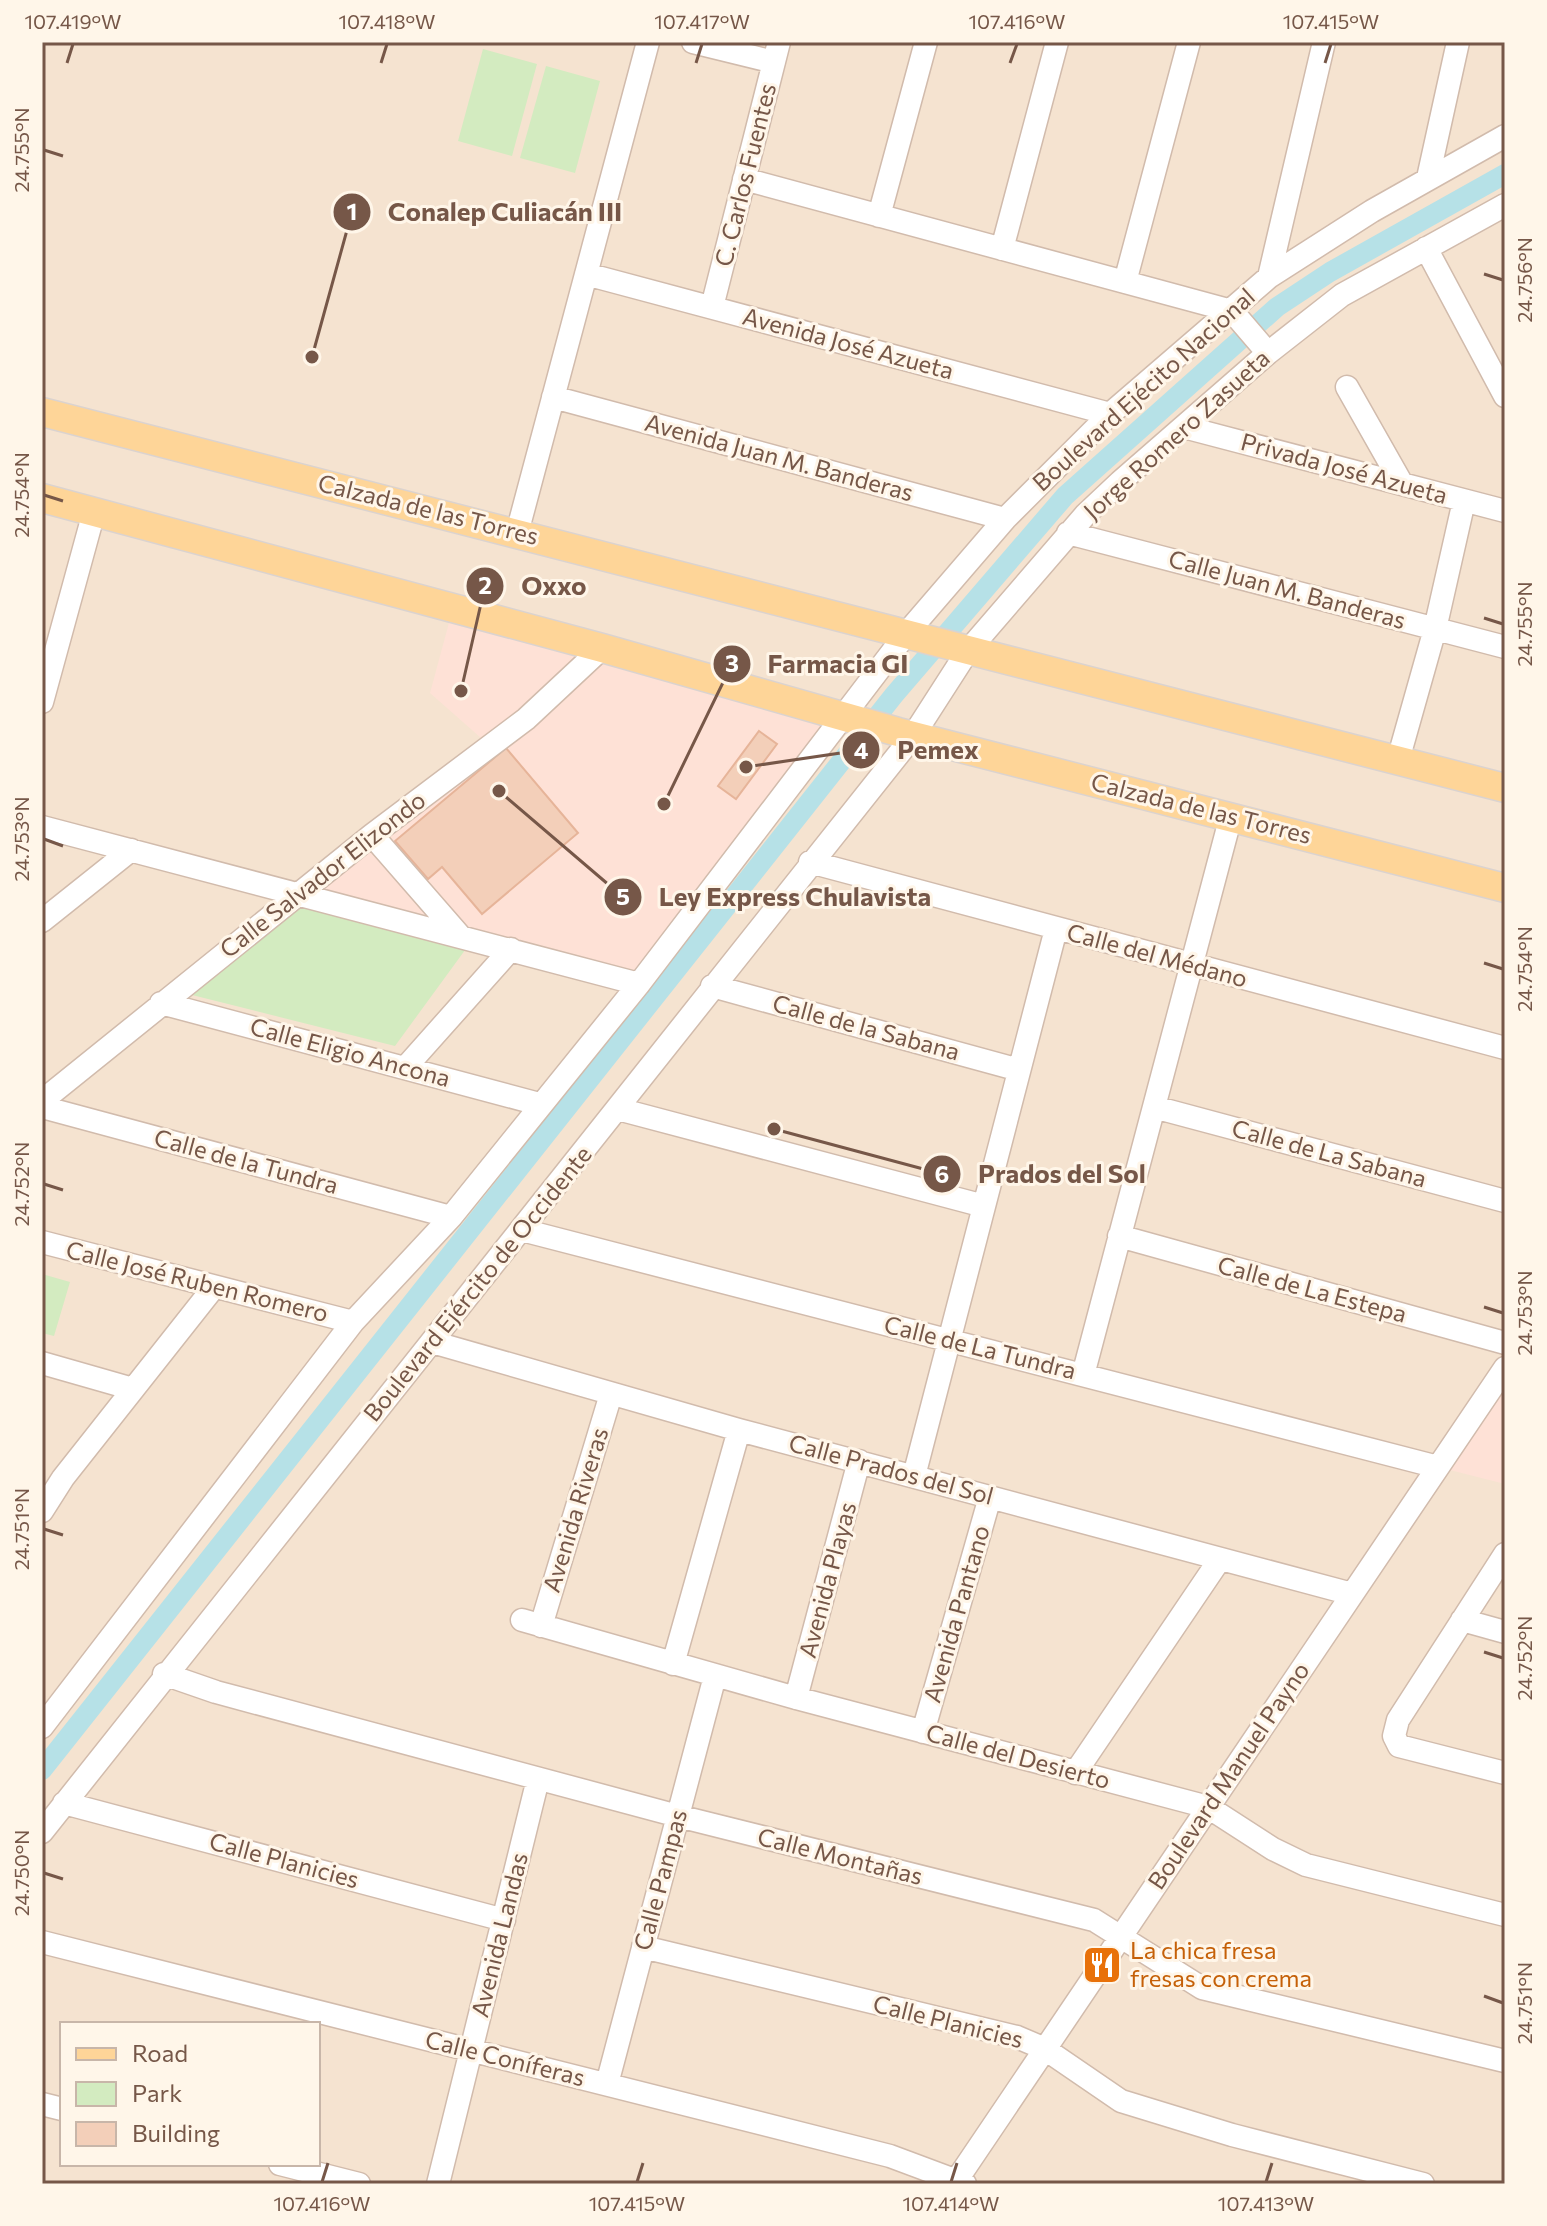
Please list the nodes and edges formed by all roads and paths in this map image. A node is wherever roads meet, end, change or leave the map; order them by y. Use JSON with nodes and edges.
{"nodes":[{"id":1,"x":648,"y":42,"type":"edge"},
{"id":2,"x":693,"y":42,"type":"edge"},
{"id":3,"x":926,"y":42,"type":"edge"},
{"id":4,"x":1057,"y":42,"type":"edge"},
{"id":5,"x":1189,"y":42,"type":"edge"},
{"id":6,"x":1324,"y":42,"type":"edge"},
{"id":7,"x":1458,"y":42,"type":"edge"},
{"id":8,"x":776,"y":52,"type":"edge"},
{"id":9,"x":1505,"y":136,"type":"edge"},
{"id":10,"x":1428,"y":178,"type":"junction"},
{"id":11,"x":744,"y":179,"type":"junction"},
{"id":12,"x":1505,"y":205,"type":"edge"},
{"id":13,"x":879,"y":216,"type":"junction"},
{"id":14,"x":1426,"y":248,"type":"junction"},
{"id":15,"x":1002,"y":249,"type":"junction"},
{"id":16,"x":586,"y":274,"type":"junction"},
{"id":17,"x":1269,"y":277,"type":"junction"},
{"id":18,"x":1125,"y":282,"type":"junction"},
{"id":19,"x":712,"y":307,"type":"junction"},
{"id":20,"x":1234,"y":314,"type":"junction"},
{"id":21,"x":1263,"y":348,"type":"junction"},
{"id":22,"x":1347,"y":387,"type":"dead end"},
{"id":23,"x":1505,"y":396,"type":"edge"},
{"id":24,"x":553,"y":397,"type":"junction"},
{"id":25,"x":42,"y":412,"type":"edge"},
{"id":26,"x":1110,"y":414,"type":"junction"},
{"id":27,"x":1184,"y":427,"type":"junction"},
{"id":28,"x":1402,"y":484,"type":"junction"},
{"id":29,"x":42,"y":498,"type":"edge"},
{"id":30,"x":1464,"y":501,"type":"junction"},
{"id":31,"x":1505,"y":511,"type":"edge"},
{"id":32,"x":94,"y":512,"type":"junction"},
{"id":33,"x":1005,"y":519,"type":"junction"},
{"id":34,"x":517,"y":533,"type":"junction"},
{"id":35,"x":1068,"y":533,"type":"junction"},
{"id":36,"x":1435,"y":629,"type":"junction"},
{"id":37,"x":917,"y":637,"type":"junction"},
{"id":38,"x":1505,"y":647,"type":"edge"},
{"id":39,"x":602,"y":648,"type":"junction"},
{"id":40,"x":961,"y":650,"type":"junction"},
{"id":41,"x":44,"y":689,"type":"edge"},
{"id":42,"x":854,"y":719,"type":"junction"},
{"id":43,"x":905,"y":734,"type":"junction"},
{"id":44,"x":1398,"y":760,"type":"junction"},
{"id":45,"x":1505,"y":788,"type":"edge"},
{"id":46,"x":1231,"y":816,"type":"junction"},
{"id":47,"x":42,"y":827,"type":"edge"},
{"id":48,"x":372,"y":835,"type":"junction"},
{"id":49,"x":131,"y":850,"type":"junction"},
{"id":50,"x":810,"y":862,"type":"junction"},
{"id":51,"x":1505,"y":888,"type":"edge"},
{"id":52,"x":299,"y":894,"type":"junction"},
{"id":53,"x":42,"y":921,"type":"edge"},
{"id":54,"x":1056,"y":929,"type":"junction"},
{"id":55,"x":460,"y":936,"type":"junction"},
{"id":56,"x":511,"y":949,"type":"junction"},
{"id":57,"x":1192,"y":965,"type":"junction"},
{"id":58,"x":639,"y":984,"type":"junction"},
{"id":59,"x":712,"y":986,"type":"junction"},
{"id":60,"x":161,"y":1003,"type":"junction"},
{"id":61,"x":1505,"y":1048,"type":"edge"},
{"id":62,"x":405,"y":1068,"type":"junction"},
{"id":63,"x":1019,"y":1070,"type":"junction"},
{"id":64,"x":42,"y":1104,"type":"edge"},
{"id":65,"x":539,"y":1104,"type":"junction"},
{"id":66,"x":1154,"y":1107,"type":"junction"},
{"id":67,"x":618,"y":1109,"type":"junction"},
{"id":68,"x":1505,"y":1201,"type":"edge"},
{"id":69,"x":984,"y":1206,"type":"junction"},
{"id":70,"x":451,"y":1217,"type":"junction"},
{"id":71,"x":522,"y":1230,"type":"junction"},
{"id":72,"x":1119,"y":1236,"type":"junction"},
{"id":73,"x":42,"y":1242,"type":"edge"},
{"id":74,"x":214,"y":1287,"type":"junction"},
{"id":75,"x":353,"y":1322,"type":"junction"},
{"id":76,"x":949,"y":1340,"type":"junction"},
{"id":77,"x":432,"y":1342,"type":"junction"},
{"id":78,"x":1505,"y":1343,"type":"edge"},
{"id":79,"x":42,"y":1363,"type":"edge"},
{"id":80,"x":1505,"y":1368,"type":"edge"},
{"id":81,"x":1083,"y":1375,"type":"junction"},
{"id":82,"x":133,"y":1389,"type":"junction"},
{"id":83,"x":611,"y":1394,"type":"junction"},
{"id":84,"x":739,"y":1430,"type":"junction"},
{"id":85,"x":859,"y":1461,"type":"junction"},
{"id":86,"x":1438,"y":1467,"type":"junction"},
{"id":87,"x":53,"y":1475,"type":"edge"},
{"id":88,"x":914,"y":1476,"type":"junction"},
{"id":89,"x":990,"y":1497,"type":"junction"},
{"id":90,"x":42,"y":1511,"type":"edge"},
{"id":91,"x":1505,"y":1554,"type":"edge"},
{"id":92,"x":1220,"y":1559,"type":"junction"},
{"id":93,"x":1352,"y":1594,"type":"junction"},
{"id":94,"x":1462,"y":1620,"type":"junction"},
{"id":95,"x":532,"y":1623,"type":"joint"},
{"id":96,"x":1505,"y":1632,"type":"edge"},
{"id":97,"x":673,"y":1664,"type":"junction"},
{"id":98,"x":164,"y":1674,"type":"junction"},
{"id":99,"x":715,"y":1676,"type":"junction"},
{"id":100,"x":796,"y":1698,"type":"junction"},
{"id":101,"x":42,"y":1727,"type":"edge"},
{"id":102,"x":923,"y":1732,"type":"junction"},
{"id":103,"x":1075,"y":1773,"type":"junction"},
{"id":104,"x":1505,"y":1773,"type":"edge"},
{"id":105,"x":538,"y":1779,"type":"junction"},
{"id":106,"x":64,"y":1803,"type":"junction"},
{"id":107,"x":1208,"y":1807,"type":"junction"},
{"id":108,"x":678,"y":1816,"type":"junction"},
{"id":109,"x":42,"y":1832,"type":"edge"},
{"id":110,"x":1505,"y":1915,"type":"edge"},
{"id":111,"x":504,"y":1920,"type":"junction"},
{"id":112,"x":1122,"y":1936,"type":"junction"},
{"id":113,"x":42,"y":1942,"type":"edge"},
{"id":114,"x":643,"y":1947,"type":"junction"},
{"id":115,"x":1045,"y":2049,"type":"junction"},
{"id":116,"x":471,"y":2051,"type":"junction"},
{"id":117,"x":1505,"y":2061,"type":"edge"},
{"id":118,"x":607,"y":2084,"type":"junction"},
{"id":119,"x":288,"y":2166,"type":"edge"},
{"id":120,"x":959,"y":2182,"type":"edge"},
{"id":121,"x":359,"y":2184,"type":"edge"},
{"id":122,"x":438,"y":2184,"type":"edge"},
{"id":123,"x":1423,"y":2184,"type":"edge"}],
"edges":[{"from":1,"to":16,"type":"street"},
{"from":2,"to":8,"type":"street"},
{"from":3,"to":13,"type":"street"},
{"from":4,"to":15,"type":"street"},
{"from":5,"to":18,"type":"street"},
{"from":6,"to":17,"type":"street"},
{"from":7,"to":10,"type":"street"},
{"from":8,"to":11,"type":"street","name":"C. Carlos Fuentes"},
{"from":9,"to":10,"type":"street","name":"Boulevard Ejécito Nacional"},
{"from":10,"to":17,"type":"street","name":"Boulevard Ejécito Nacional"},
{"from":11,"to":13,"type":"street"},
{"from":11,"to":19,"type":"street","name":"C. Carlos Fuentes"},
{"from":12,"to":14,"type":"street","name":"Jorge Romero Zasueta"},
{"from":13,"to":15,"type":"street"},
{"from":14,"to":21,"type":"street","name":"Jorge Romero Zasueta"},
{"from":14,"to":23,"type":"street"},
{"from":15,"to":18,"type":"street"},
{"from":16,"to":19,"type":"street","name":"Avenida José Azueta"},
{"from":16,"to":24,"type":"street"},
{"from":17,"to":20,"type":"street","name":"Boulevard Ejécito Nacional"},
{"from":18,"to":20,"type":"street"},
{"from":19,"to":26,"type":"street","name":"Avenida José Azueta"},
{"from":20,"to":21,"type":"street"},
{"from":20,"to":26,"type":"street","name":"Boulevard Ejécito Nacional"},
{"from":21,"to":27,"type":"street","name":"Jorge Romero Zasueta"},
{"from":22,"to":28,"type":"street"},
{"from":24,"to":33,"type":"street","name":"Avenida Juan M. Banderas"},
{"from":24,"to":34,"type":"street"},
{"from":25,"to":34,"type":"main road","name":"Calzada de las Torres"},
{"from":26,"to":33,"type":"street","name":"Boulevard Ejécito Nacional"},
{"from":27,"to":28,"type":"street","name":"Privada José Azueta"},
{"from":27,"to":35,"type":"street","name":"Jorge Romero Zasueta"},
{"from":28,"to":30,"type":"street","name":"Privada José Azueta"},
{"from":29,"to":32,"type":"main road"},
{"from":30,"to":31,"type":"street","name":"Privada José Azueta"},
{"from":30,"to":36,"type":"street"},
{"from":32,"to":39,"type":"main road"},
{"from":32,"to":41,"type":"street"},
{"from":33,"to":37,"type":"street","name":"Boulevard Ejécito Nacional"},
{"from":34,"to":37,"type":"main road","name":"Calzada de las Torres"},
{"from":35,"to":36,"type":"street","name":"Calle Juan M. Banderas"},
{"from":35,"to":40,"type":"street","name":"Jorge Romero Zasueta"},
{"from":36,"to":38,"type":"street","name":"Calle Juan M. Banderas"},
{"from":36,"to":44,"type":"street"},
{"from":37,"to":40,"type":"main road","name":"Calzada de las Torres"},
{"from":37,"to":42,"type":"street","name":"Boulevard Ejécito Nacional"},
{"from":39,"to":42,"type":"main road"},
{"from":39,"to":48,"type":"street","name":"Calle Salvador Elizondo"},
{"from":40,"to":43,"type":"street","name":"Jorge Romero Zasueta"},
{"from":40,"to":44,"type":"main road"},
{"from":42,"to":43,"type":"main road","name":"Calzada de las Torres"},
{"from":42,"to":58,"type":"street"},
{"from":43,"to":46,"type":"main road","name":"Calzada de las Torres"},
{"from":43,"to":50,"type":"street","name":"Boulevard Ejército de Occidente"},
{"from":44,"to":45,"type":"main road"},
{"from":46,"to":51,"type":"main road","name":"Calzada de las Torres"},
{"from":46,"to":57,"type":"street"},
{"from":47,"to":49,"type":"street"},
{"from":48,"to":52,"type":"street","name":"Calle Salvador Elizondo"},
{"from":48,"to":55,"type":"street"},
{"from":49,"to":52,"type":"street"},
{"from":49,"to":53,"type":"street"},
{"from":50,"to":54,"type":"street","name":"Calle del Médano"},
{"from":50,"to":59,"type":"street","name":"Boulevard Ejército de Occidente"},
{"from":52,"to":55,"type":"street"},
{"from":52,"to":60,"type":"street","name":"Calle Salvador Elizondo"},
{"from":54,"to":57,"type":"street","name":"Calle del Médano"},
{"from":54,"to":63,"type":"street"},
{"from":55,"to":56,"type":"street"},
{"from":56,"to":58,"type":"street"},
{"from":56,"to":62,"type":"street"},
{"from":57,"to":61,"type":"street","name":"Calle del Médano"},
{"from":57,"to":66,"type":"street"},
{"from":58,"to":65,"type":"street"},
{"from":59,"to":63,"type":"street","name":"Calle de la Sabana"},
{"from":59,"to":67,"type":"street","name":"Boulevard Ejército de Occidente"},
{"from":60,"to":62,"type":"street","name":"Calle Eligio Ancona"},
{"from":60,"to":64,"type":"street","name":"Calle Salvador Elizondo"},
{"from":62,"to":65,"type":"street","name":"Calle Eligio Ancona"},
{"from":63,"to":69,"type":"street"},
{"from":64,"to":70,"type":"street","name":"Calle de la Tundra"},
{"from":65,"to":70,"type":"street"},
{"from":66,"to":68,"type":"street","name":"Calle de La Sabana"},
{"from":66,"to":72,"type":"street"},
{"from":67,"to":69,"type":"street"},
{"from":67,"to":71,"type":"street","name":"Boulevard Ejército de Occidente"},
{"from":69,"to":76,"type":"street"},
{"from":70,"to":75,"type":"street"},
{"from":71,"to":76,"type":"street","name":"Calle de La Tundra"},
{"from":71,"to":77,"type":"street","name":"Boulevard Ejército de Occidente"},
{"from":72,"to":78,"type":"street","name":"Calle de La Estepa"},
{"from":72,"to":81,"type":"street"},
{"from":73,"to":74,"type":"street","name":"Calle José Ruben Romero"},
{"from":74,"to":75,"type":"street","name":"Calle José Ruben Romero"},
{"from":74,"to":82,"type":"street"},
{"from":75,"to":101,"type":"street"},
{"from":76,"to":81,"type":"street","name":"Calle de La Tundra"},
{"from":76,"to":88,"type":"street"},
{"from":77,"to":83,"type":"street","name":"Calle Prados del Sol"},
{"from":77,"to":98,"type":"street","name":"Boulevard Ejército de Occidente"},
{"from":79,"to":82,"type":"street"},
{"from":80,"to":86,"type":"street","name":"Boulevard Manuel Payno"},
{"from":81,"to":86,"type":"street","name":"Calle de La Tundra"},
{"from":82,"to":87,"type":"street"},
{"from":83,"to":84,"type":"street","name":"Calle Prados del Sol"},
{"from":83,"to":95,"type":"street","name":"Avenida Riveras"},
{"from":84,"to":85,"type":"street","name":"Calle Prados del Sol"},
{"from":84,"to":97,"type":"street"},
{"from":85,"to":88,"type":"street","name":"Calle Prados del Sol"},
{"from":85,"to":100,"type":"street","name":"Avenida Playas"},
{"from":86,"to":93,"type":"street","name":"Boulevard Manuel Payno"},
{"from":87,"to":90,"type":"street"},
{"from":88,"to":89,"type":"street","name":"Calle Prados del Sol"},
{"from":89,"to":92,"type":"street","name":"Calle Prados del Sol"},
{"from":89,"to":102,"type":"street","name":"Avenida Pantano"},
{"from":91,"to":94,"type":"street"},
{"from":92,"to":93,"type":"street","name":"Calle Prados del Sol"},
{"from":92,"to":103,"type":"street"},
{"from":93,"to":107,"type":"street","name":"Boulevard Manuel Payno"},
{"from":94,"to":96,"type":"street"},
{"from":94,"to":104,"type":"street"},
{"from":95,"to":97,"type":"street","name":"Calle del Desierto"},
{"from":97,"to":99,"type":"street","name":"Calle del Desierto"},
{"from":98,"to":105,"type":"street","name":"Calle Montañas"},
{"from":98,"to":106,"type":"street","name":"Boulevard Ejército de Occidente"},
{"from":99,"to":100,"type":"street","name":"Calle del Desierto"},
{"from":99,"to":108,"type":"street","name":"Calle Pampas"},
{"from":100,"to":102,"type":"street","name":"Calle del Desierto"},
{"from":102,"to":103,"type":"street","name":"Calle del Desierto"},
{"from":103,"to":107,"type":"street","name":"Calle del Desierto"},
{"from":105,"to":108,"type":"street","name":"Calle Montañas"},
{"from":105,"to":111,"type":"street","name":"Avenida Landas"},
{"from":106,"to":109,"type":"street","name":"Boulevard Ejército de Occidente"},
{"from":106,"to":111,"type":"street","name":"Calle Planicies"},
{"from":107,"to":110,"type":"street","name":"Calle del Desierto"},
{"from":107,"to":112,"type":"street","name":"Boulevard Manuel Payno"},
{"from":108,"to":112,"type":"street","name":"Calle Montañas"},
{"from":108,"to":114,"type":"street","name":"Calle Pampas"},
{"from":111,"to":116,"type":"street","name":"Avenida Landas"},
{"from":112,"to":115,"type":"street","name":"Boulevard Manuel Payno"},
{"from":112,"to":117,"type":"street","name":"Calle Montañas"},
{"from":113,"to":116,"type":"street","name":"Calle Coníferas"},
{"from":114,"to":115,"type":"street","name":"Calle Planicies"},
{"from":114,"to":118,"type":"street","name":"Calle Pampas"},
{"from":115,"to":120,"type":"street","name":"Boulevard Manuel Payno"},
{"from":115,"to":123,"type":"street","name":"Calle Planicies"},
{"from":116,"to":118,"type":"street","name":"Calle Coníferas"},
{"from":116,"to":122,"type":"street","name":"Avenida Landas"},
{"from":118,"to":120,"type":"street","name":"Calle Coníferas"},
{"from":119,"to":121,"type":"street"}]}
